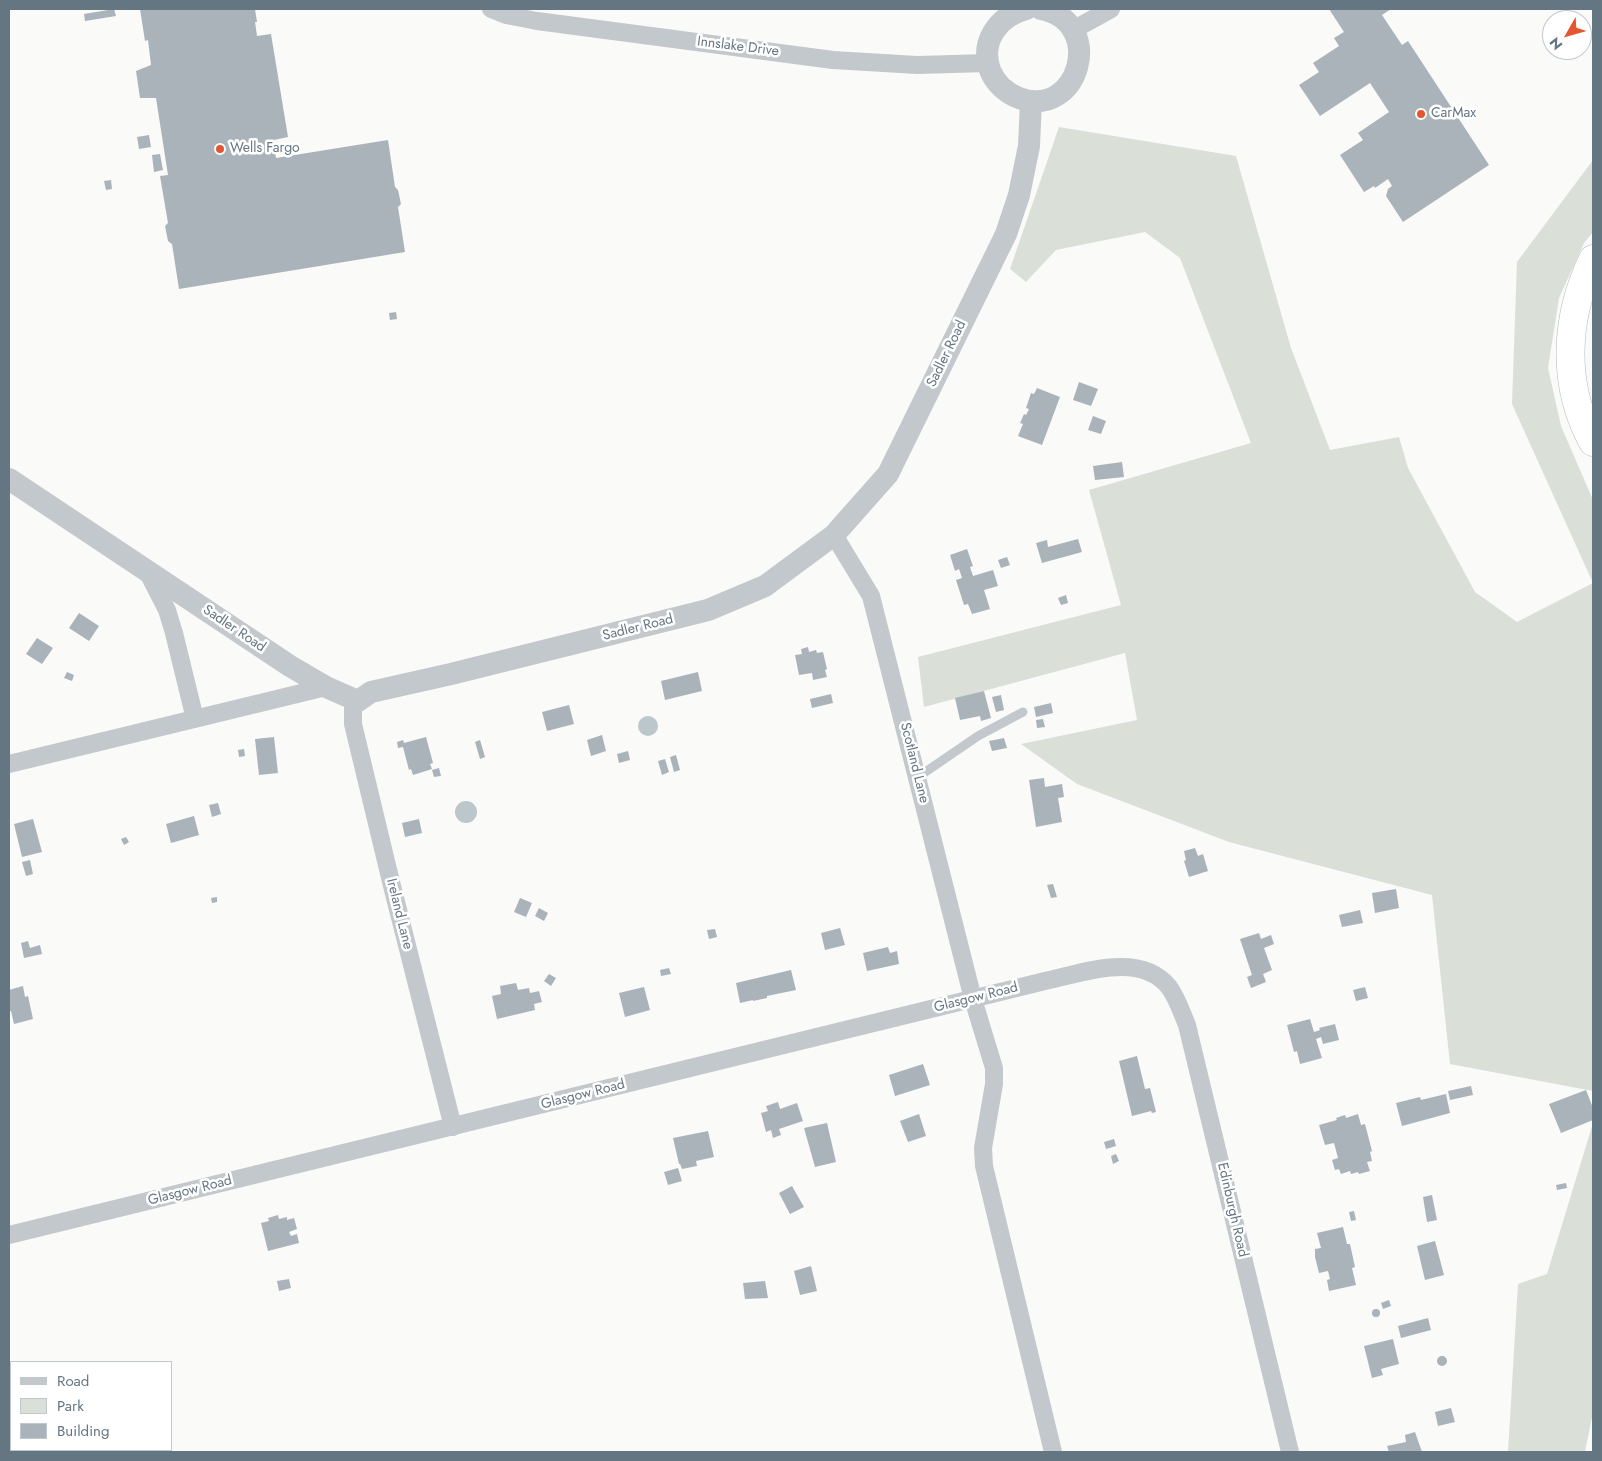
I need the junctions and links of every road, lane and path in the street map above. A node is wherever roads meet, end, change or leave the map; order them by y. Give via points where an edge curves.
1 (491, 9) edge
2 (1025, 9) edge
3 (1041, 9) edge
4 (1111, 9) edge
5 (1073, 30) junction
6 (988, 63) junction
7 (1031, 101) junction
8 (1593, 259) edge
9 (1593, 442) edge
10 (9, 479) edge
11 (834, 536) junction
12 (147, 570) junction
13 (326, 687) junction
14 (358, 701) junction
15 (1023, 712) dead end
16 (195, 719) junction
17 (9, 764) edge
18 (918, 777) junction
19 (1157, 976) joint
20 (973, 999) junction
21 (453, 1127) junction
22 (9, 1235) edge
23 (1053, 1452) edge
24 (1290, 1452) edge

1 - 6 street, Innslake Drive via 537,21 833,60 917,65
2 - 6 street via 1008,16 995,29 988,46
3 - 5 street via 1060,16
4 - 5 street
5 - 7 street via 1080,48 1076,75 1057,95
6 - 7 street via 1000,86 1014,97
7 - 11 street, Sadler Road via 1029,146 1019,195 1006,234 888,474
8 - 9 highway via 1576,300 1570,339 1573,386
10 - 12 street, Sadler Road
11 - 14 street, Sadler Road via 765,586 708,610 371,692
11 - 18 street, Scotland Lane via 871,596
12 - 13 street, Sadler Road
12 - 16 street via 167,610
13 - 14 street, Sadler Road
13 - 16 street
14 - 21 street, Ireland Lane via 353,709 353,724
15 - 18 lane via 978,736
16 - 17 street
18 - 20 street, Scotland Lane
19 - 20 street, Glasgow Road via 1135,967 1108,968
19 - 24 street, Edinburgh Road via 1176,998 1187,1026
20 - 21 street, Glasgow Road
20 - 23 street, Scotland Lane via 994,1068 983,1148 984,1166
21 - 22 street, Glasgow Road

